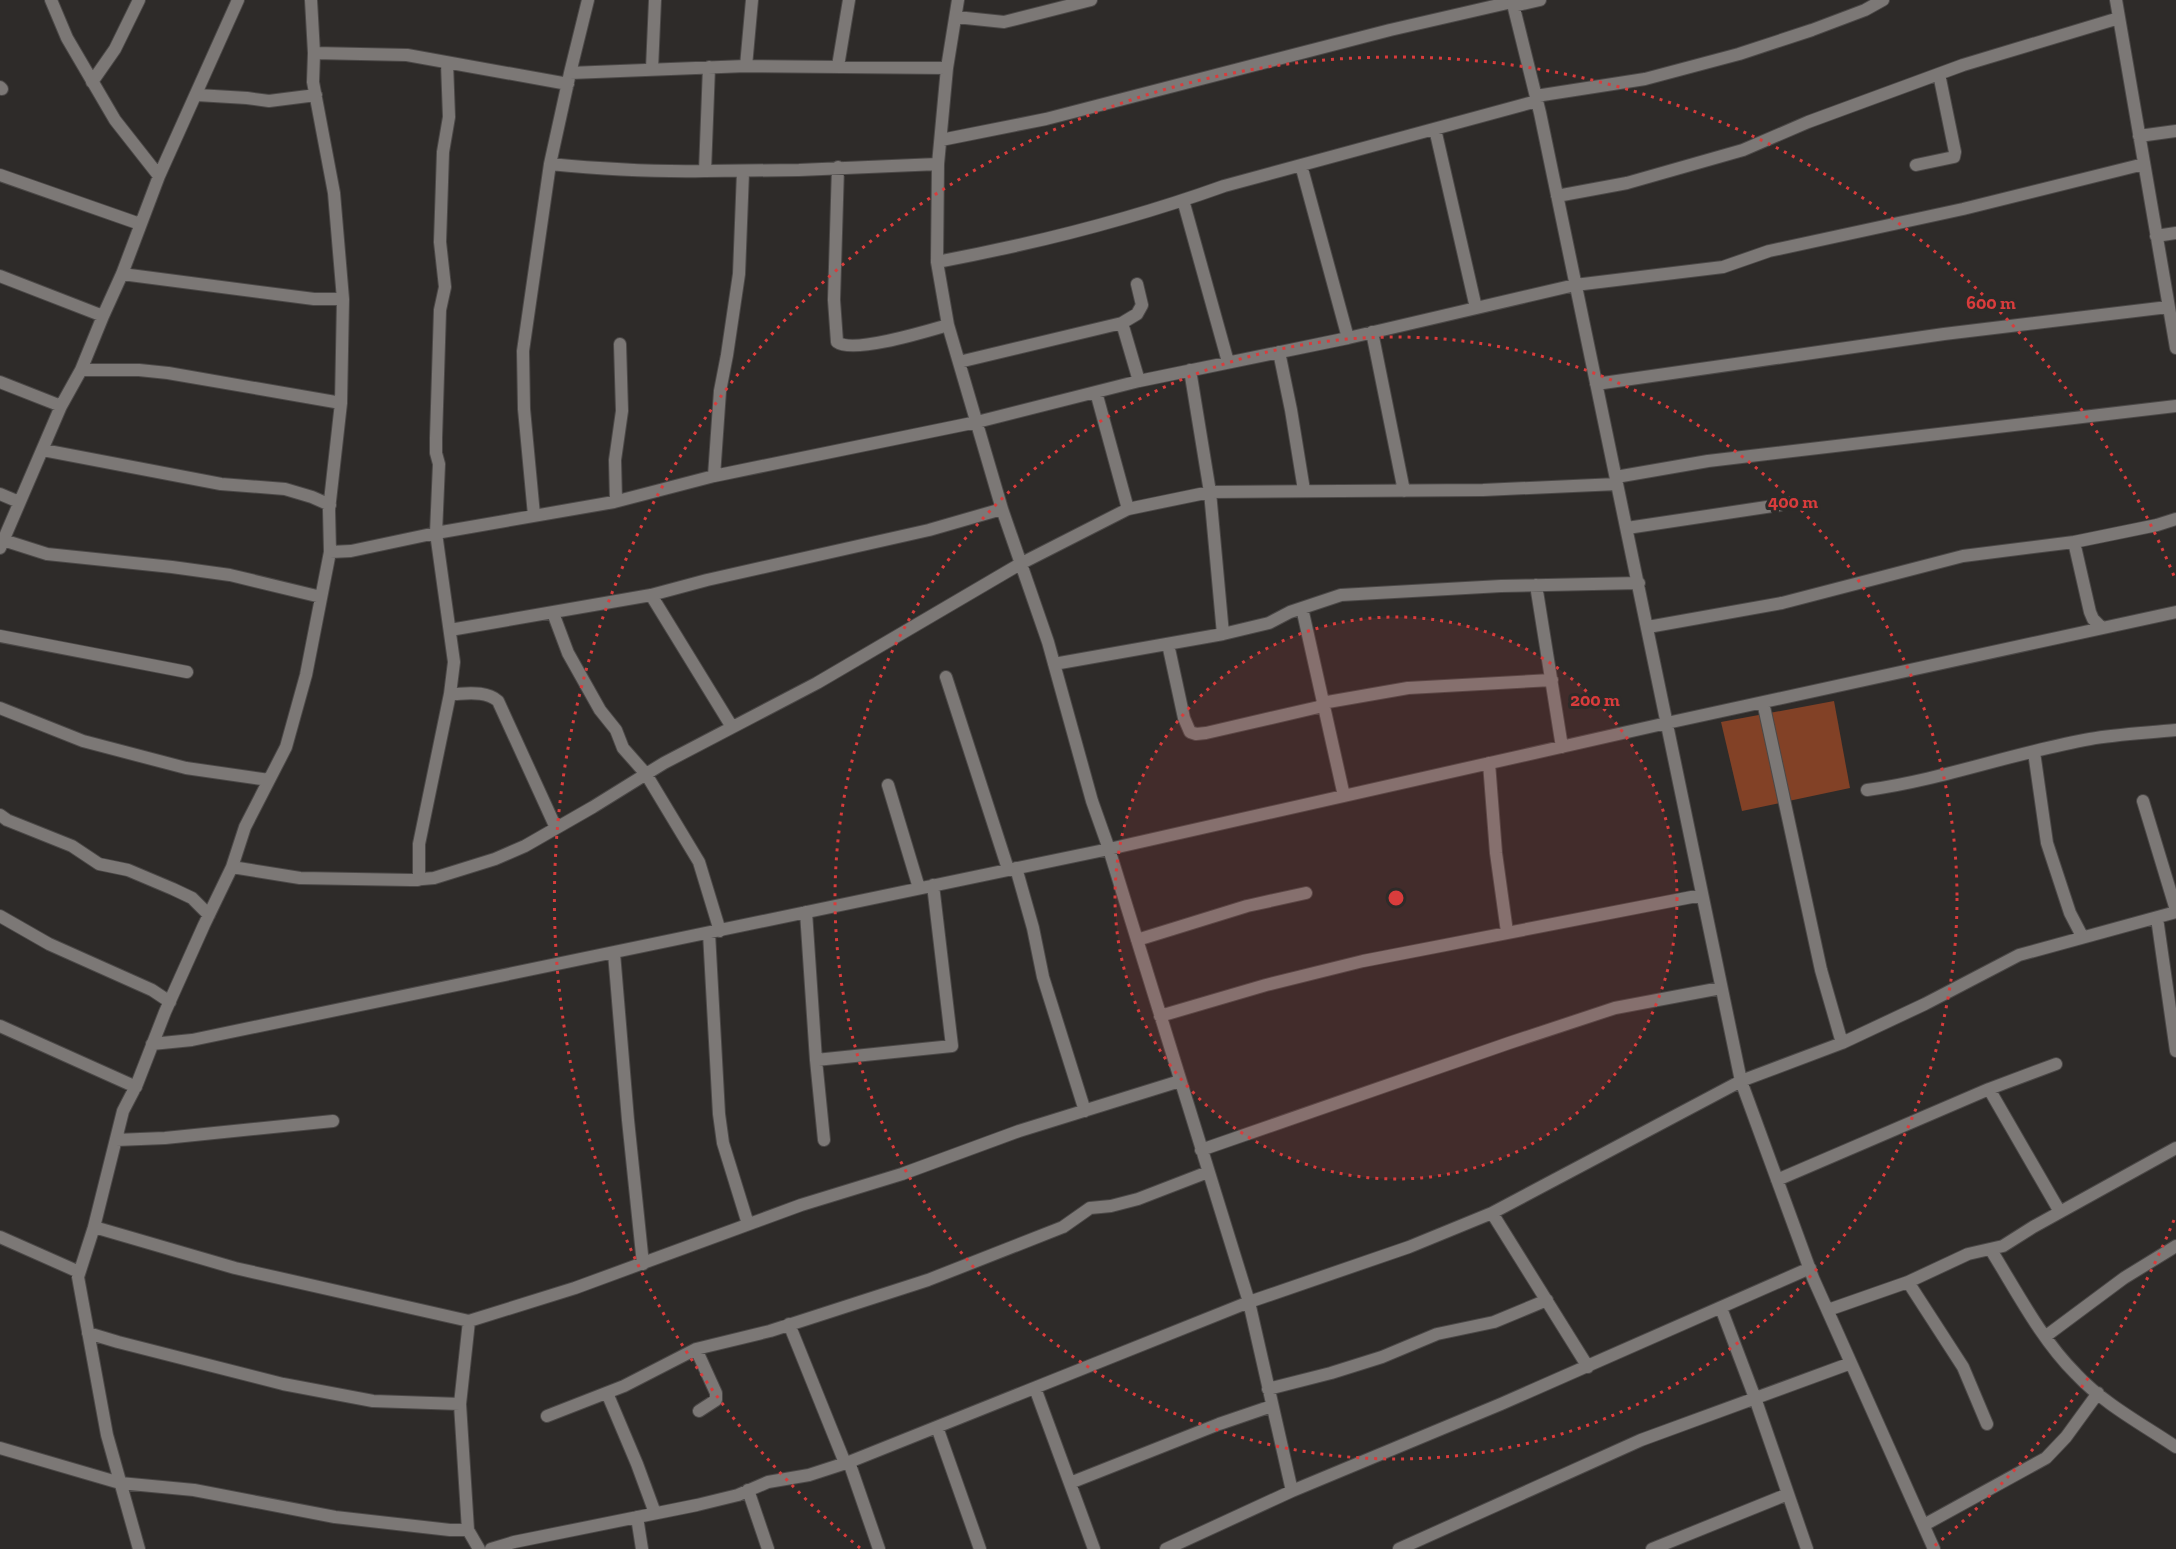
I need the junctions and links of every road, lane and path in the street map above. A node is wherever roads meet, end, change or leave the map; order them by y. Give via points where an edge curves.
1 (51, 0) edge
2 (139, 0) edge
3 (238, 0) edge
4 (311, 0) edge
5 (588, 0) edge
6 (655, 0) edge
7 (752, 0) edge
8 (849, 0) edge
9 (958, 0) edge
10 (1091, 0) edge
11 (1540, 0) edge
12 (1882, 0) edge
13 (2116, 0) edge
14 (1512, 3) edge
15 (956, 17) junction
16 (2119, 18) junction
17 (314, 52) junction
18 (447, 63) junction
19 (746, 66) junction
20 (838, 66) junction
21 (709, 67) junction
22 (947, 68) junction
23 (652, 69) junction
24 (1939, 74) junction
25 (569, 78) junction
26 (92, 82) junction
27 (197, 95) junction
28 (316, 95) junction
29 (1536, 99) junction
30 (1435, 129) junction
31 (2176, 131) edge
32 (2139, 136) junction
33 (941, 140) junction
34 (550, 164) junction
35 (938, 164) junction
36 (2144, 164) junction
37 (1301, 165) junction
38 (1916, 165) dead end
39 (838, 167) junction
40 (705, 171) junction
41 (743, 172) junction
42 (0, 175) edge
43 (159, 176) junction
44 (1557, 196) junction
45 (1183, 200) junction
46 (140, 224) junction
47 (2176, 233) edge
48 (2156, 236) junction
49 (937, 262) junction
50 (122, 274) junction
51 (0, 276) edge
52 (1137, 284) dead end
53 (1575, 285) junction
54 (343, 299) junction
55 (2168, 307) junction
56 (1476, 308) junction
57 (103, 316) junction
58 (1122, 323) junction
59 (948, 325) junction
60 (1372, 332) junction
61 (1348, 338) junction
62 (620, 344) dead end
63 (2176, 348) edge
64 (1279, 352) junction
65 (959, 362) junction
66 (1228, 362) junction
67 (81, 370) junction
68 (1190, 370) junction
69 (1139, 381) junction
70 (0, 382) edge
71 (1596, 384) junction
72 (1096, 392) junction
73 (341, 404) junction
74 (61, 406) junction
75 (2176, 406) edge
76 (977, 422) junction
77 (43, 450) junction
78 (714, 476) junction
79 (1617, 480) junction
80 (1304, 490) junction
81 (1404, 491) junction
82 (1210, 492) junction
83 (0, 494) edge
84 (616, 501) junction
85 (19, 502) junction
86 (1780, 505) dead end
87 (330, 506) junction
88 (1002, 509) junction
89 (1128, 509) junction
90 (534, 515) junction
91 (2176, 519) edge
92 (1627, 528) junction
93 (436, 533) junction
94 (2074, 542) junction
95 (2, 544) edge
96 (330, 552) junction
97 (1020, 564) junction
98 (1639, 583) junction
99 (1536, 585) junction
100 (651, 595) junction
101 (321, 597) junction
102 (1302, 608) junction
103 (2176, 612) edge
104 (553, 614) junction
105 (1648, 627) junction
106 (2102, 628) junction
107 (450, 630) junction
108 (1223, 634) junction
109 (0, 636) edge
110 (1168, 645) junction
111 (1054, 664) junction
112 (187, 672) dead end
113 (946, 677) dead end
114 (1551, 680) junction
115 (450, 694) junction
116 (1763, 702) junction
117 (1323, 704) junction
118 (0, 708) edge
119 (1667, 723) junction
120 (732, 727) junction
121 (2176, 730) edge
122 (1562, 747) junction
123 (2034, 752) junction
124 (1489, 763) junction
125 (646, 774) junction
126 (269, 780) junction
127 (888, 784) dead end
128 (1867, 790) dead end
129 (1344, 796) junction
130 (2144, 801) dead end
131 (0, 815) edge
132 (556, 828) junction
133 (1109, 849) junction
134 (232, 867) junction
135 (1012, 869) junction
136 (419, 880) junction
137 (933, 885) junction
138 (919, 888) junction
139 (1306, 893) dead end
140 (1702, 895) junction
141 (2176, 911) edge
142 (806, 912) junction
143 (209, 915) junction
144 (0, 916) edge
145 (2157, 918) junction
146 (714, 932) junction
147 (1507, 932) junction
148 (2082, 936) junction
149 (1137, 940) junction
150 (614, 953) junction
151 (1721, 988) junction
152 (170, 1002) junction
153 (1160, 1016) junction
154 (0, 1026) edge
155 (1842, 1043) junction
156 (152, 1044) junction
157 (2176, 1051) edge
158 (816, 1060) junction
159 (2056, 1064) dead end
160 (1741, 1081) junction
161 (1180, 1082) junction
162 (136, 1087) junction
163 (1989, 1089) junction
164 (1085, 1111) junction
165 (333, 1121) dead end
166 (116, 1140) junction
167 (824, 1140) dead end
168 (2176, 1148) edge
169 (1201, 1150) junction
170 (1208, 1172) junction
171 (1777, 1180) junction
172 (2061, 1212) junction
173 (1492, 1213) junction
174 (748, 1224) junction
175 (94, 1227) junction
176 (0, 1237) edge
177 (2176, 1246) edge
178 (1991, 1250) junction
179 (643, 1264) junction
180 (1810, 1268) junction
181 (79, 1272) junction
182 (1908, 1282) junction
183 (1547, 1300) junction
184 (1249, 1302) junction
185 (1721, 1308) junction
186 (1828, 1310) junction
187 (469, 1321) junction
188 (789, 1324) junction
189 (88, 1333) junction
190 (2046, 1336) junction
191 (696, 1349) junction
192 (1851, 1363) junction
193 (1588, 1367) junction
194 (1035, 1388) junction
195 (1268, 1389) junction
196 (607, 1393) junction
197 (2098, 1393) junction
198 (1755, 1398) junction
199 (460, 1404) junction
200 (1272, 1406) junction
201 (699, 1411) dead end
202 (548, 1416) dead end
203 (1987, 1424) dead end
204 (937, 1427) junction
205 (2176, 1447) edge
206 (0, 1448) edge
207 (847, 1463) junction
208 (1070, 1482) junction
209 (120, 1483) junction
210 (748, 1490) junction
211 (1292, 1491) junction
212 (1788, 1494) junction
213 (655, 1513) junction
214 (637, 1517) junction
215 (1924, 1525) junction
216 (468, 1530) junction
217 (140, 1549) edge
218 (478, 1549) edge
219 (491, 1549) edge
220 (642, 1549) edge
221 (768, 1549) edge
222 (879, 1549) edge
223 (980, 1549) edge
224 (1094, 1549) edge
225 (1166, 1549) edge
226 (1399, 1549) edge
227 (1652, 1549) edge
228 (1807, 1549) edge
229 (1934, 1549) edge

1 - 26 street
2 - 26 street via 115,49
3 - 27 street
4 - 17 street
5 - 25 street
6 - 23 street
7 - 19 street
8 - 20 street
9 - 15 street
10 - 15 street via 1004,22
11 - 14 street
12 - 29 street via 1812,30 1739,54 1645,80
13 - 16 street
14 - 29 street
14 - 33 street via 1046,119
15 - 22 street
16 - 24 street
16 - 32 street
17 - 18 street via 407,55
17 - 28 street
18 - 25 street
18 - 93 street via 449,117 443,152 440,242 445,287 440,310
19 - 20 street
19 - 21 street
20 - 22 street
21 - 23 street
21 - 40 street
22 - 33 street
23 - 25 street
24 - 38 street via 1954,157
24 - 44 street via 1743,150 1627,183
25 - 34 street
26 - 43 street via 115,120
27 - 28 street via 269,101
27 - 43 street
28 - 54 street via 334,193
29 - 30 street
29 - 44 street
30 - 37 street
30 - 56 street
31 - 32 street
32 - 36 street
33 - 35 street
34 - 40 street via 611,170
34 - 90 street via 523,351
35 - 39 street
35 - 49 street
36 - 48 street
36 - 53 street via 1769,251 1723,267
37 - 45 street
37 - 61 street
39 - 41 street
39 - 59 street via 834,300 837,342 856,345
40 - 41 street
41 - 78 street via 739,274 720,391
42 - 46 street
43 - 46 street
44 - 53 street
45 - 49 street via 1046,238
45 - 66 street
46 - 50 street
47 - 48 street
48 - 55 street
49 - 59 street
50 - 54 street via 314,299
50 - 57 street
51 - 57 street
52 - 58 street via 1142,305 1137,314
53 - 56 street
53 - 71 street
54 - 73 street
55 - 63 street
55 - 71 street via 1944,334
56 - 60 street
57 - 67 street
58 - 65 street
58 - 69 street
59 - 65 street
60 - 61 street
60 - 81 street
61 - 64 street
62 - 84 street via 622,411 615,460
64 - 66 street
64 - 80 street
65 - 76 street
66 - 68 street
67 - 73 street via 168,373
67 - 74 street
68 - 69 street
68 - 82 street
69 - 72 street
70 - 74 street
71 - 79 street
72 - 76 street
72 - 89 street
73 - 87 street
74 - 77 street
75 - 79 street via 1708,461
76 - 78 street
76 - 88 street
77 - 85 street
77 - 87 street via 221,484 285,489
78 - 84 street
79 - 81 street via 1483,490
79 - 92 street
80 - 81 street
80 - 82 street
82 - 89 street
82 - 108 street
83 - 85 street
84 - 90 street
85 - 95 street
86 - 92 street
87 - 96 street
88 - 97 street
88 - 100 street via 929,530
89 - 97 street
90 - 93 street
91 - 94 street
92 - 98 street
93 - 96 street
93 - 107 street
94 - 105 street via 1963,556 1782,603
94 - 106 street via 2090,612
95 - 101 street via 47,554 230,576
96 - 101 street
97 - 111 street
97 - 120 street via 817,683
98 - 99 street
98 - 105 street
99 - 102 street via 1341,595
99 - 114 street
100 - 104 street
100 - 120 street
101 - 126 street via 306,675 286,747
102 - 108 street via 1269,623
102 - 117 street
103 - 106 street
104 - 107 street
104 - 125 street via 568,653 600,710 616,730 623,748
105 - 119 street
106 - 116 street
107 - 115 street via 454,662
108 - 110 street
109 - 112 street
110 - 111 street
110 - 117 street via 1190,732 1206,733
111 - 133 street
113 - 135 street
114 - 117 street via 1408,688
114 - 122 street
115 - 132 street via 484,694 498,701
115 - 136 street via 420,844
116 - 119 street
116 - 155 street via 1821,970
117 - 129 street
118 - 126 street via 94,744 186,768
119 - 122 street
119 - 140 street
120 - 125 street
121 - 123 street via 2090,739
122 - 124 street
123 - 128 street via 1904,785
123 - 148 street via 2047,843 2070,913
124 - 129 street
124 - 147 street
125 - 132 street
125 - 146 street via 699,861
126 - 134 street via 245,827
127 - 138 street
129 - 133 street
130 - 141 street
131 - 143 street via 72,846 99,864 128,870 192,898
132 - 136 street via 495,859
133 - 135 street
133 - 149 street
134 - 136 street via 300,878
134 - 143 street
135 - 137 street
135 - 164 street via 1033,928 1043,977
137 - 138 street
137 - 158 street via 952,1046
138 - 142 street
139 - 149 street via 1247,906
140 - 147 street
140 - 151 street
141 - 145 street
142 - 146 street
142 - 158 street
143 - 152 street
144 - 152 street
145 - 148 street
145 - 157 street
146 - 150 street
146 - 174 street via 720,1124
147 - 153 street via 1352,964
148 - 155 street via 2019,955
149 - 153 street
150 - 156 street via 192,1040
150 - 179 street
151 - 160 street
151 - 169 street via 1615,1008
152 - 156 street
153 - 161 street
154 - 162 street
155 - 160 street
156 - 162 street
158 - 167 street
159 - 163 street
160 - 171 street
160 - 173 street
161 - 164 street
161 - 169 street
162 - 166 street via 123,1111
163 - 171 street
163 - 172 street
164 - 174 street
165 - 166 street
166 - 175 street
168 - 172 street
169 - 170 street
170 - 184 street
170 - 188 street via 1138,1199 1090,1208 1063,1227 928,1280
171 - 180 street
172 - 178 street
173 - 183 street
173 - 184 street via 1409,1247
174 - 179 street
175 - 181 street
175 - 187 street via 234,1268
176 - 181 street
177 - 190 street via 2124,1278
178 - 182 street via 1968,1254
178 - 190 street
179 - 187 street
180 - 185 street
180 - 186 street
181 - 189 street
182 - 186 street
182 - 203 street via 1963,1367
183 - 193 street
183 - 195 street via 1494,1322 1437,1334 1382,1357
184 - 194 street
184 - 195 street
185 - 193 street
185 - 198 street
186 - 192 street
187 - 199 street
188 - 191 street
188 - 207 street
189 - 199 street via 283,1384 362,1399
189 - 209 street
190 - 197 street via 2056,1353
191 - 196 street
191 - 201 street via 716,1393 716,1400
192 - 198 street
192 - 215 street
193 - 211 street
194 - 204 street
194 - 208 street
195 - 200 street
196 - 202 street
196 - 213 street
197 - 205 street
197 - 215 street via 2046,1458
198 - 212 street
198 - 226 street via 1641,1440
199 - 216 street
200 - 208 street
200 - 211 street
204 - 207 street
204 - 223 street
206 - 209 street
207 - 210 street
207 - 222 street
208 - 224 street
209 - 216 street via 194,1490 335,1517
209 - 217 street
210 - 213 street
210 - 221 street
211 - 225 street
212 - 227 street
212 - 228 street
213 - 214 street
214 - 219 street
214 - 220 street
215 - 229 street
216 - 218 street

